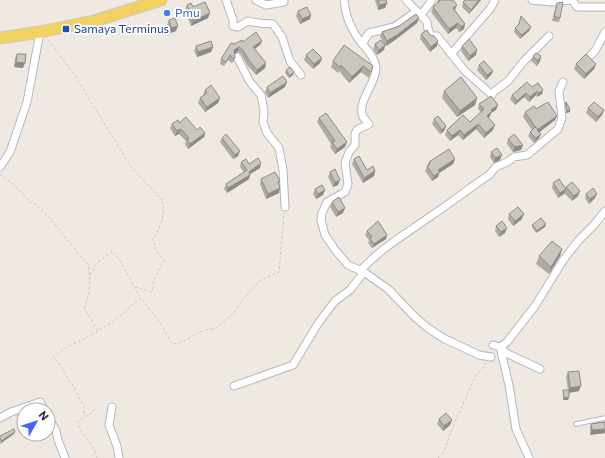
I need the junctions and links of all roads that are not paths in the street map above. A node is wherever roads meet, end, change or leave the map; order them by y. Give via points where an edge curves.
1 (161, 0) edge
2 (226, 0) edge
3 (256, 0) edge
4 (284, 0) edge
5 (344, 0) edge
6 (406, 0) edge
7 (432, 0) edge
8 (496, 0) edge
9 (532, 0) edge
10 (572, 0) edge
11 (605, 7) edge
12 (419, 13) junction
13 (40, 32) junction
14 (605, 32) edge
15 (549, 36) dead end
16 (0, 38) edge
17 (362, 44) junction
18 (451, 54) junction
19 (591, 55) dead end
20 (237, 58) dead end
21 (301, 75) dead end
22 (563, 82) dead end
23 (0, 166) edge
24 (285, 207) road end
25 (605, 211) edge
26 (363, 271) junction
27 (497, 346) junction
28 (491, 357) road end
29 (540, 369) dead end
30 (234, 386) dead end
31 (112, 407) dead end
32 (16, 410) edge
33 (0, 418) edge
34 (605, 418) edge
35 (576, 424) dead end
36 (56, 432) edge
37 (65, 458) edge
38 (119, 458) edge
39 (528, 458) edge

1 - 13 main road via 94,21
2 - 21 street via 233,26 238,27 248,21 273,24 282,37 290,61
3 - 4 street via 266,5
5 - 17 street via 354,32
6 - 12 street
7 - 12 street
8 - 18 street
9 - 10 street
10 - 11 street via 577,7
12 - 17 street via 394,27 369,33
12 - 18 street via 427,22 431,36 437,36
13 - 16 main road
13 - 23 street via 27,102 10,152
14 - 19 street via 596,51
15 - 18 street via 508,81 492,94 465,71
17 - 26 street via 375,60 376,70 363,105 363,116 369,124 357,130 355,134 355,145 345,163 348,184 345,192 327,202 320,220 325,236 336,251 348,265
20 - 24 street via 250,82 261,95 263,122 267,133 279,148
22 - 26 street via 559,91 562,118 558,129 527,155 514,157 496,167 489,175 388,245 371,259
25 - 27 street via 564,259 535,306 507,342
26 - 28 street via 388,289 416,318 433,331 479,355
26 - 30 street via 350,290 335,301 319,322 293,365
27 - 29 street
27 - 39 street via 509,385 516,429
31 - 38 street via 109,425
32 - 33 street
34 - 35 lane
36 - 37 street

